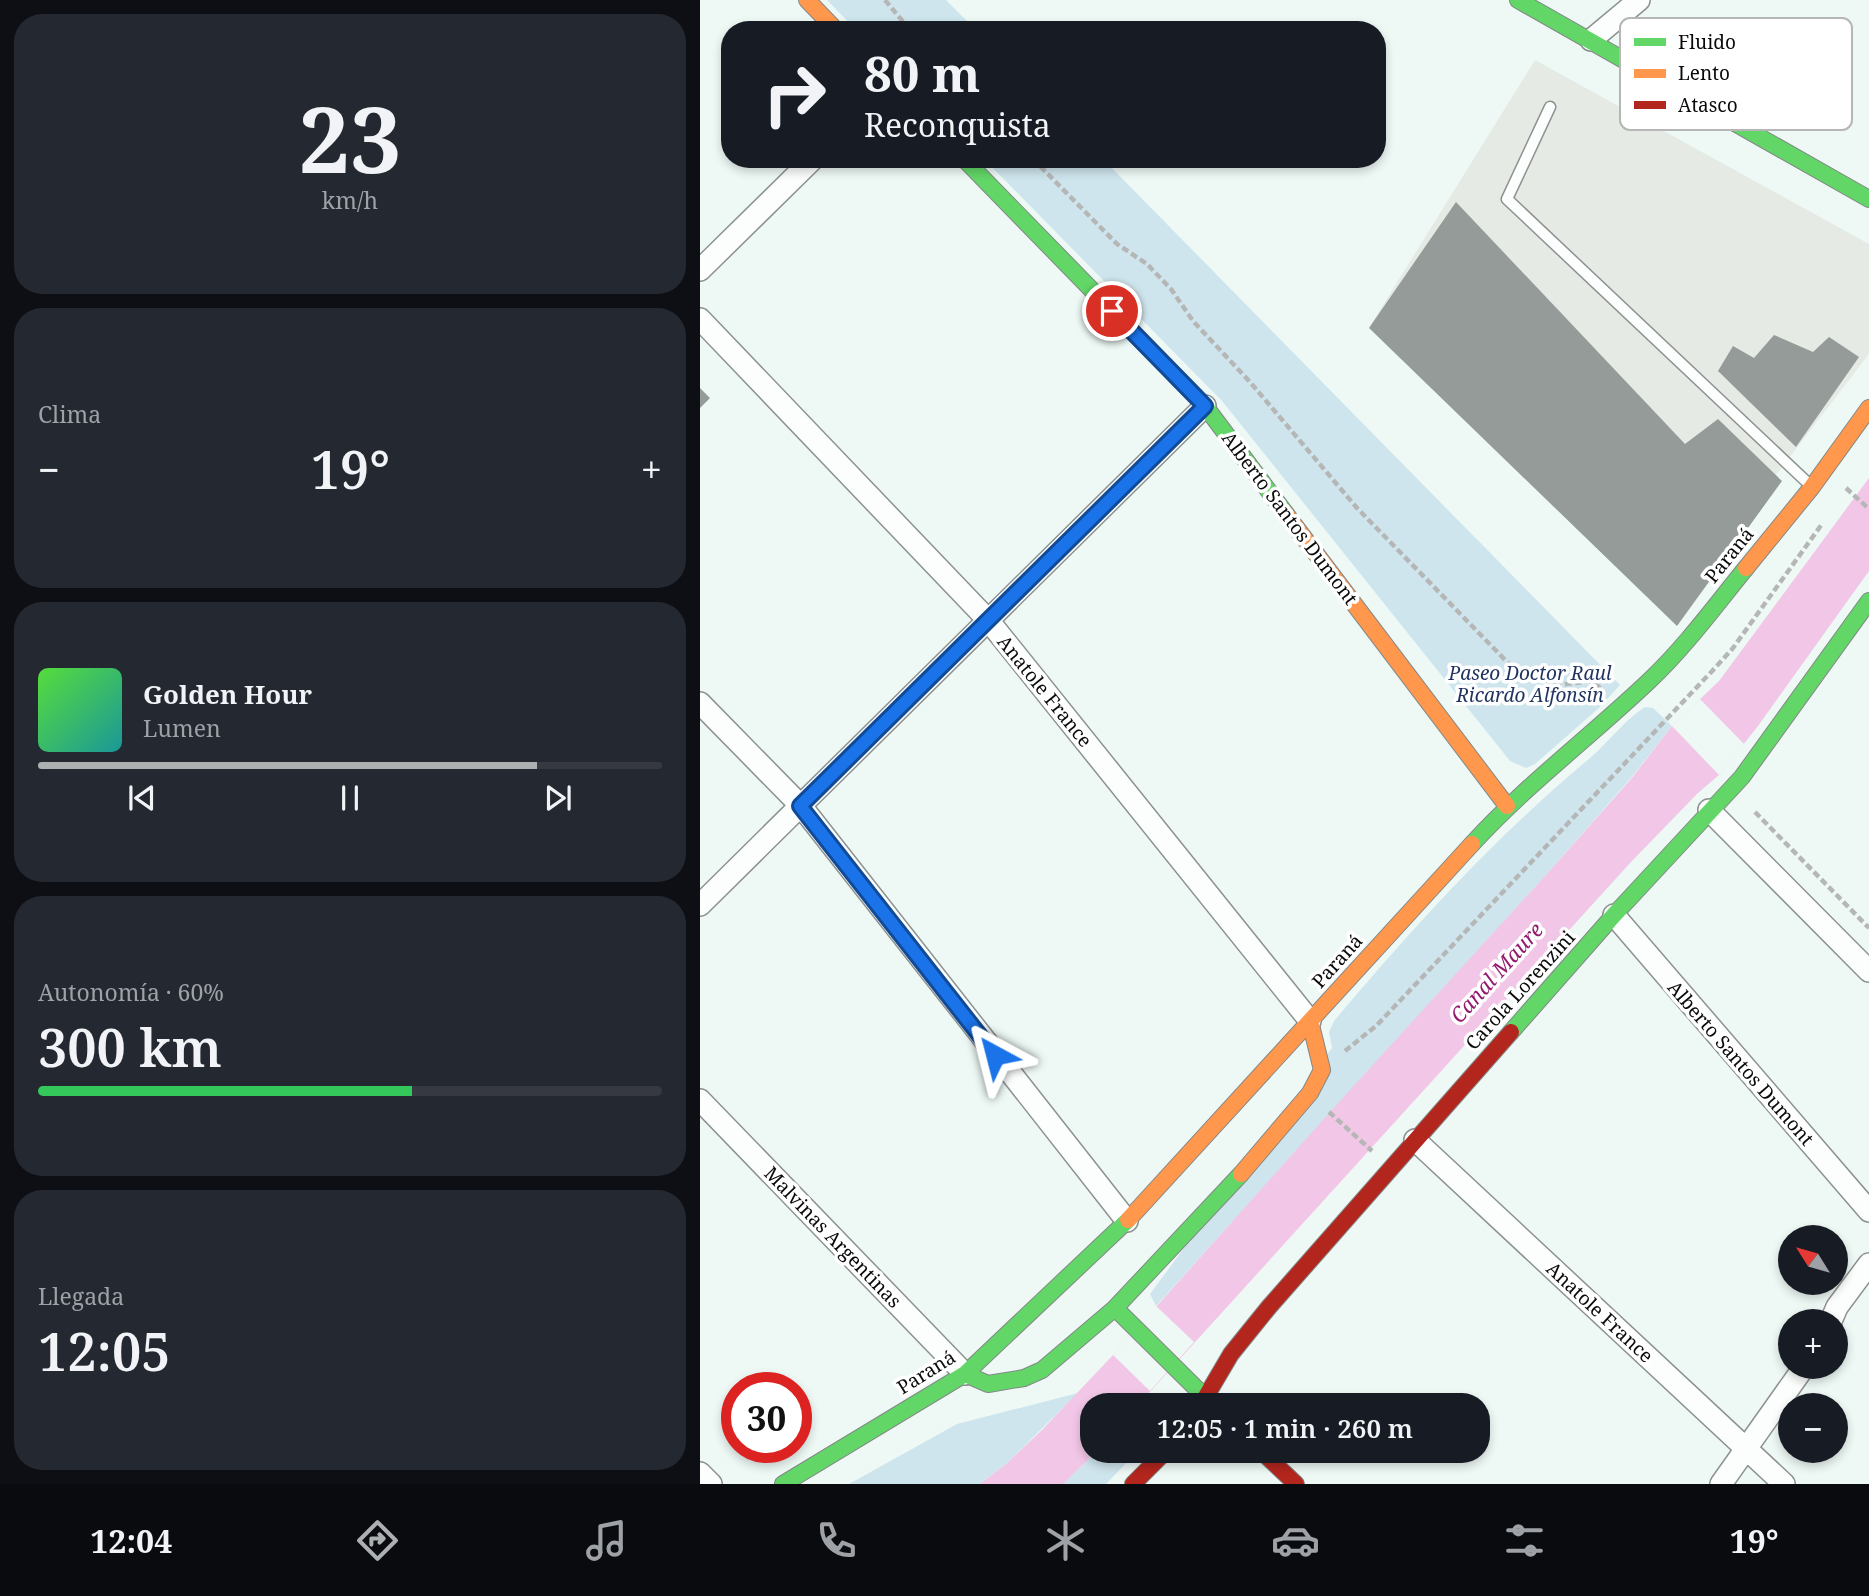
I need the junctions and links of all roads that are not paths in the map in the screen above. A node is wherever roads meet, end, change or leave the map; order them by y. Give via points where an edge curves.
1 (807, 0) edge
2 (1518, 0) edge
3 (1639, 0) edge
4 (827, 21) edge
5 (1591, 40) junction
6 (1620, 57) edge
7 (1550, 107) dead end
8 (1748, 130) edge
9 (804, 168) edge
10 (973, 168) edge
11 (1869, 199) edge
12 (700, 270) edge
13 (700, 319) edge
14 (1205, 406) junction
15 (1869, 408) edge
16 (1812, 487) junction
17 (1869, 601) edge
18 (988, 620) junction
19 (700, 703) edge
20 (800, 806) junction
21 (1507, 806) junction
22 (1709, 810) junction
23 (700, 905) edge
24 (1614, 915) junction
25 (1869, 971) edge
26 (1310, 1021) junction
27 (700, 1100) edge
28 (1415, 1140) junction
29 (1869, 1211) edge
30 (1126, 1221) junction
31 (1869, 1264) edge
32 (1115, 1308) junction
33 (1836, 1309) edge
34 (965, 1374) junction
35 (1796, 1379) edge
36 (1197, 1393) edge
37 (1211, 1393) edge
38 (1746, 1449) junction
39 (1154, 1463) edge
40 (1274, 1463) edge
41 (700, 1473) edge
42 (711, 1484) edge
43 (783, 1484) edge
44 (1133, 1484) edge
45 (1296, 1484) edge
46 (1721, 1484) edge
47 (1784, 1484) edge

1 - 4 street
2 - 5 street
3 - 5 street
5 - 6 street
7 - 16 lane via 1507,200
8 - 11 street
9 - 12 street
10 - 14 street, Alberto Santos Dumont
13 - 18 street, Anatole France
14 - 18 street
14 - 21 street, Alberto Santos Dumont
15 - 16 street, Paraná
16 - 21 street, Paraná via 1660,671
17 - 22 street, Carola Lorenzini via 1753,764
18 - 20 street
18 - 26 street, Anatole France
19 - 20 street
20 - 23 street
20 - 30 street
21 - 26 street, Paraná
22 - 24 street, Carola Lorenzini
22 - 25 street
24 - 28 street, Carola Lorenzini
24 - 29 street, Alberto Santos Dumont
26 - 30 street, Paraná
26 - 32 street via 1322,1070 1310,1093 1236,1180
27 - 34 street, Malvinas Argentinas
28 - 37 street, Carola Lorenzini via 1231,1354
28 - 38 street, Anatole France
30 - 34 street, Paraná
31 - 33 street
32 - 34 street via 1042,1370 1024,1378 988,1384
32 - 36 street
34 - 43 street, Paraná
35 - 38 street
38 - 46 street
38 - 47 street, Anatole France
39 - 44 street
40 - 45 street
41 - 42 street

